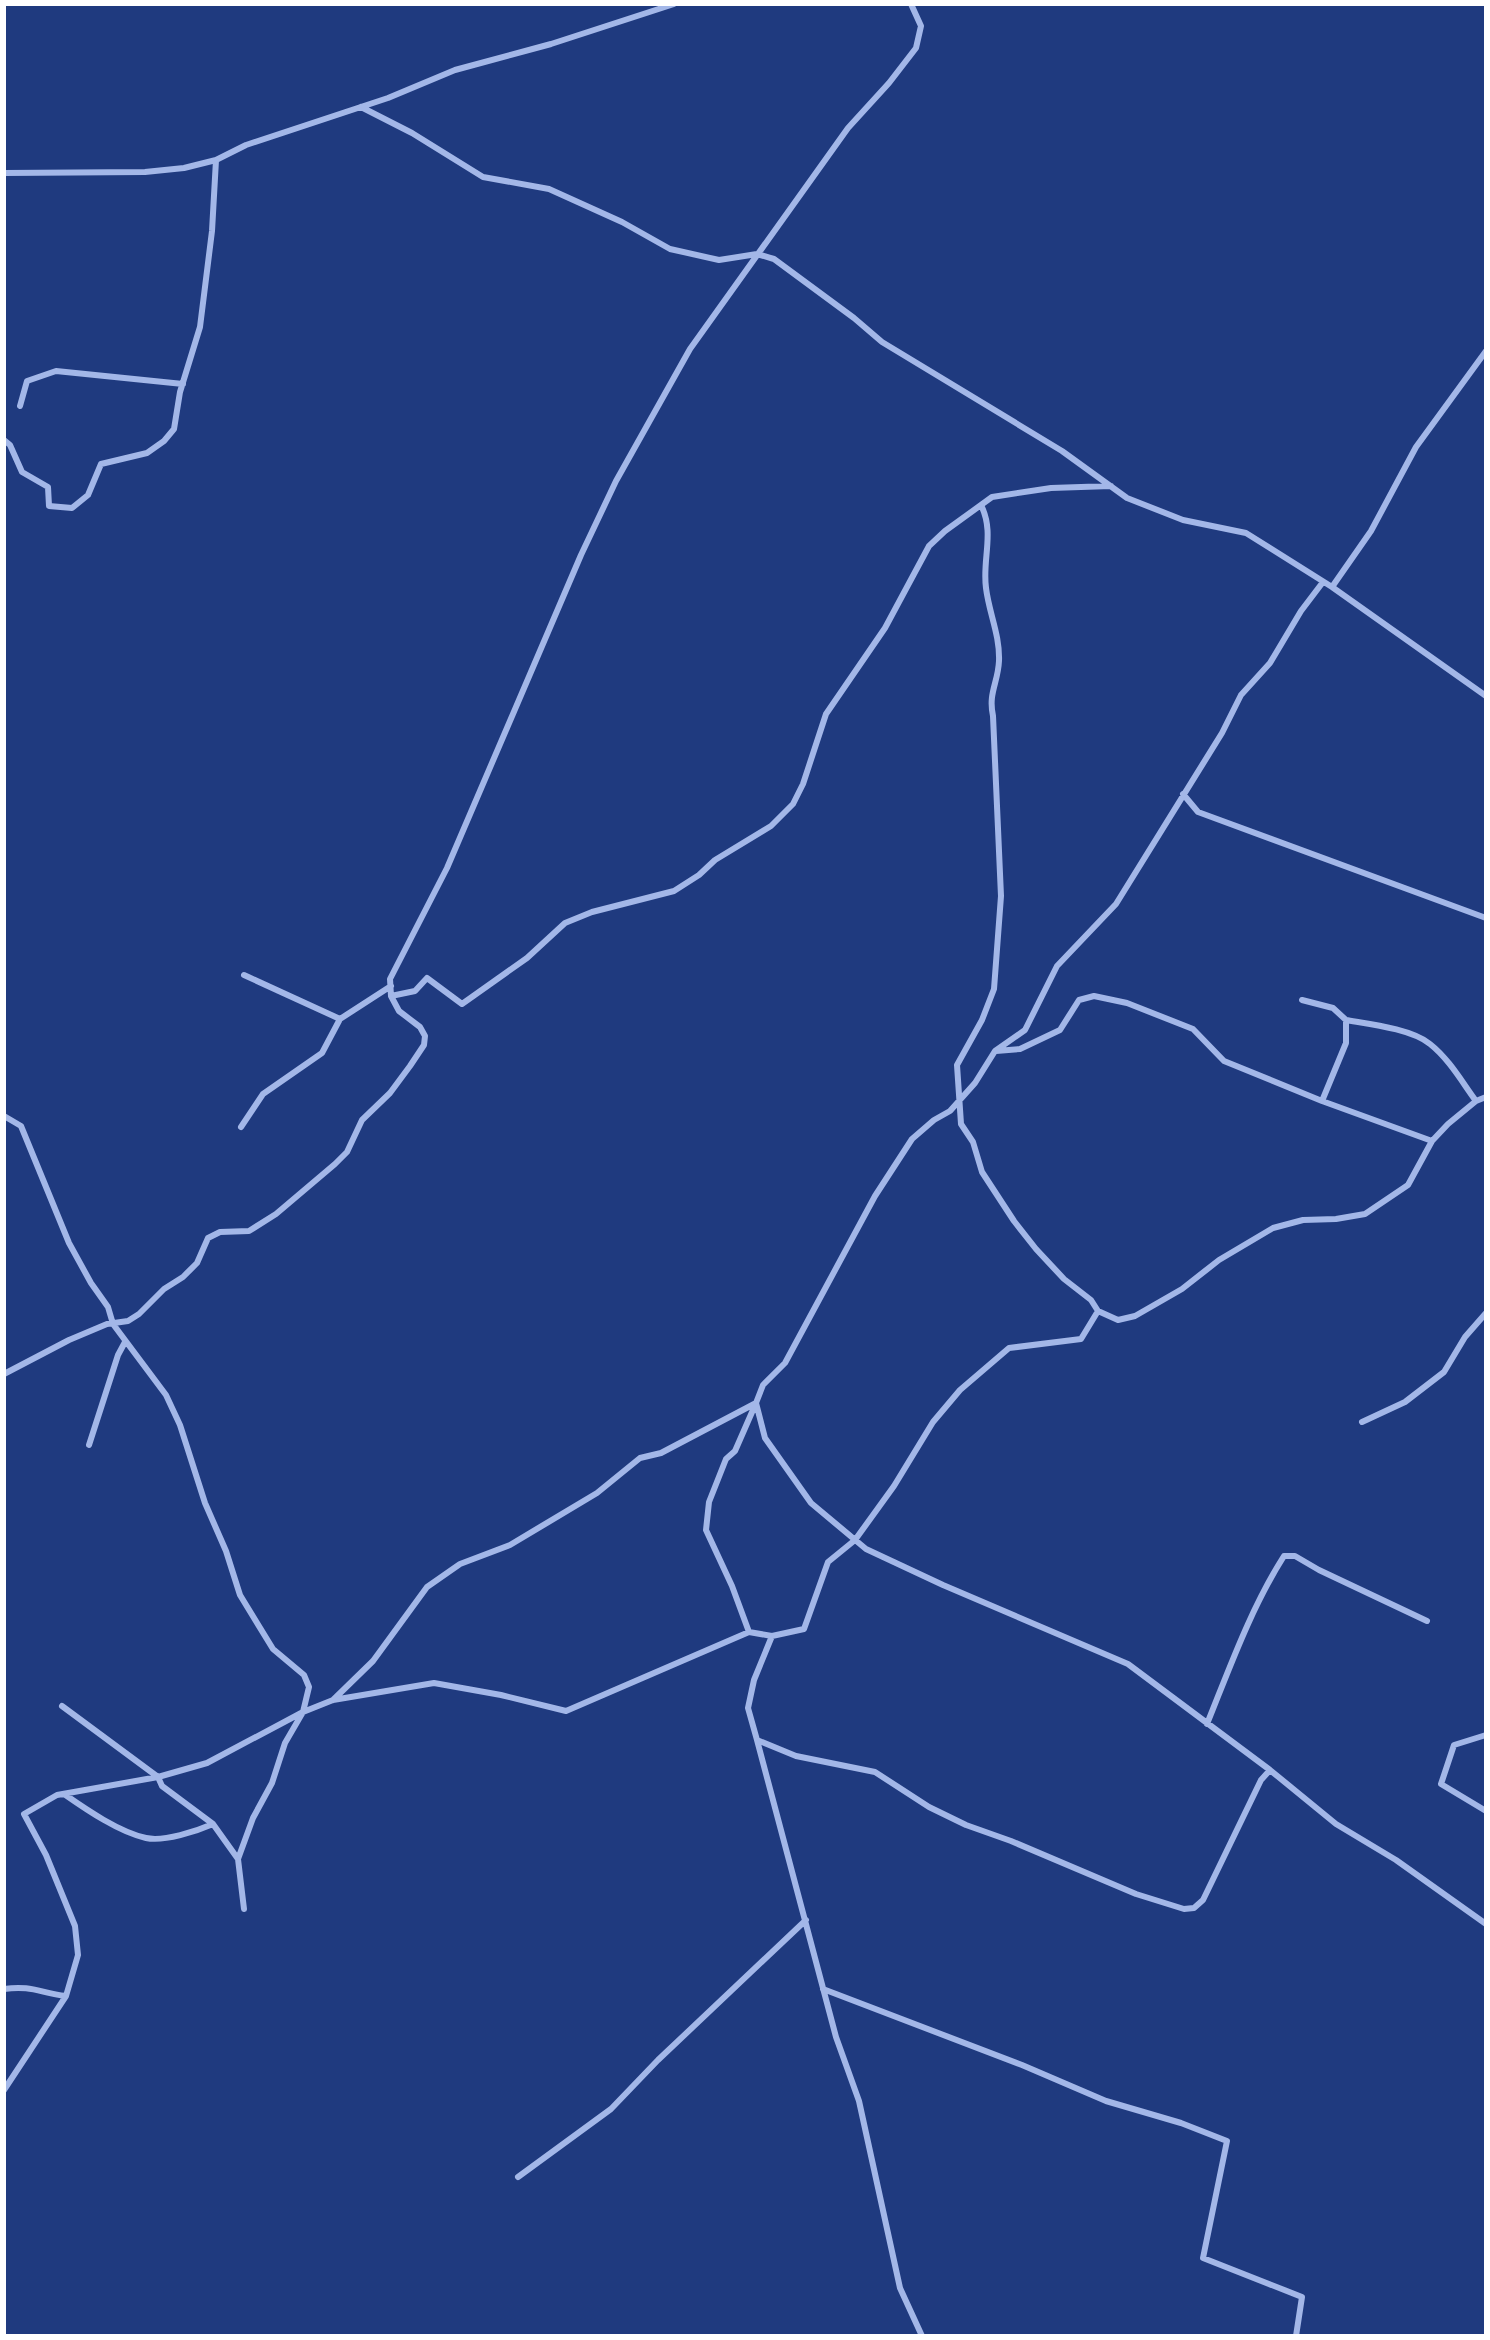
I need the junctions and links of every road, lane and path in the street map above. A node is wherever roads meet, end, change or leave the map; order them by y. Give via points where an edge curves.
1 (674, 4) edge
2 (911, 4) edge
3 (361, 107) junction
4 (216, 160) junction
5 (4, 173) edge
6 (757, 254) junction
7 (1485, 351) edge
8 (183, 384) junction
9 (20, 406) dead end
10 (4, 440) edge
11 (1111, 486) junction
12 (981, 505) junction
13 (1323, 582) junction
14 (1332, 587) junction
15 (1485, 696) edge
16 (1184, 794) junction
17 (1485, 918) edge
18 (244, 975) dead end
19 (391, 986) junction
20 (391, 996) junction
21 (1302, 1000) dead end
22 (340, 1019) junction
23 (1346, 1020) junction
24 (995, 1051) junction
25 (1485, 1097) edge
26 (959, 1100) junction
27 (1322, 1101) junction
28 (1476, 1101) junction
29 (4, 1116) edge
30 (241, 1127) dead end
31 (1432, 1141) junction
32 (1098, 1311) junction
33 (1485, 1313) edge
34 (113, 1324) junction
35 (125, 1342) junction
36 (4, 1374) edge
37 (756, 1403) junction
38 (1362, 1422) dead end
39 (89, 1445) dead end
40 (855, 1540) junction
41 (1427, 1621) dead end
42 (749, 1632) junction
43 (772, 1636) junction
44 (333, 1700) junction
45 (62, 1706) dead end
46 (303, 1712) junction
47 (1207, 1724) junction
48 (1485, 1735) edge
49 (757, 1740) junction
50 (1270, 1770) junction
51 (158, 1777) junction
52 (64, 1794) junction
53 (1485, 1811) edge
54 (213, 1824) junction
55 (238, 1859) junction
56 (244, 1909) dead end
57 (806, 1920) junction
58 (1485, 1924) edge
59 (4, 1989) edge
60 (823, 1989) junction
61 (66, 1996) junction
62 (4, 2090) edge
63 (518, 2177) dead end
64 (922, 2336) edge
65 (1296, 2336) edge

1 - 3 street via 551,45 455,70
2 - 6 street via 921,26 916,48 848,128
3 - 4 street via 246,145
3 - 6 street via 483,177 549,189 670,249 718,260
4 - 5 street via 145,172
4 - 8 street via 200,327
6 - 11 street via 774,259 882,342 1062,451
6 - 19 street via 690,349 616,481 447,868 390,979
7 - 14 street via 1416,447 1371,531
8 - 9 street via 56,371 27,381
8 - 10 street via 174,429 147,453 101,464 88,495 72,508 49,506 48,487 22,472
11 - 12 street via 1051,488 992,497
11 - 13 street via 1127,498 1183,520 1246,533
12 - 20 street via 929,546 885,628 826,714 793,804 771,826 674,891 565,923 527,958 462,1004 427,978 414,991
12 - 26 street via 987,517 986,587 999,663 990,700 1001,896 993,989 982,1020 957,1065
13 - 14 street
13 - 16 street via 1270,663 1241,695
14 - 15 street
16 - 17 street via 1198,812
16 - 24 street via 1116,904 1057,966 1025,1030
18 - 22 street
19 - 20 street
19 - 22 street
20 - 34 street via 399,1011 420,1027 424,1045 390,1093 362,1120 347,1152 276,1214 249,1231 220,1232 208,1238 197,1263 183,1277 164,1289 139,1314
21 - 23 street via 1333,1008
22 - 30 street via 322,1053 263,1094
23 - 27 street via 1346,1043
23 - 28 street via 1399,1031 1428,1042 1448,1061
24 - 26 street
24 - 27 street via 1020,1049 1060,1030 1078,1000 1094,996 1127,1003 1193,1029 1224,1061
25 - 28 street
26 - 32 street via 962,1124 973,1142 982,1172 1001,1201 1035,1249
26 - 37 street via 912,1140 875,1196 785,1363 763,1385
27 - 31 street
28 - 31 street
29 - 34 street via 21,1126 69,1243 108,1306
31 - 32 street via 1408,1185 1365,1214 1303,1220 1273,1228 1135,1316 1118,1320
32 - 40 street via 1081,1339 1009,1348 960,1390 933,1422
33 - 38 street via 1444,1372 1405,1402
34 - 35 street
34 - 36 street via 69,1340
35 - 39 street
35 - 46 street via 166,1395 180,1425 240,1595 273,1648 304,1675 309,1687
37 - 40 street via 765,1438 780,1461 811,1503
37 - 42 street via 735,1451 726,1459 709,1502 706,1530
37 - 44 street via 661,1453 640,1458 597,1493 510,1545 459,1564 427,1587 373,1661
40 - 43 street via 828,1562 804,1629
40 - 47 street via 943,1585 1128,1664
41 - 47 street via 1295,1556 1284,1556 1271,1576
42 - 43 street
42 - 44 street via 566,1710 434,1683
43 - 49 street via 754,1680 748,1708
44 - 46 street
45 - 51 street
46 - 51 street via 207,1763
46 - 55 street via 285,1743
47 - 50 street
48 - 53 street via 1454,1745 1441,1784
49 - 50 street via 796,1756 875,1772 929,1807 966,1825 1011,1840 1136,1894 1184,1909 1194,1908 1203,1900 1261,1780
49 - 57 street
50 - 58 street via 1335,1824 1396,1860
51 - 52 street
51 - 54 street via 162,1786
52 - 54 street via 98,1817 147,1839 192,1833
52 - 61 street via 24,1814 46,1855 75,1926 78,1955
54 - 55 street
55 - 56 street
57 - 60 street
57 - 63 street via 611,2109
59 - 61 street via 31,1986 48,1994
60 - 64 street via 859,2101 900,2288
60 - 65 street via 1106,2101 1181,2123 1227,2142 1203,2258 1302,2297
61 - 62 street

